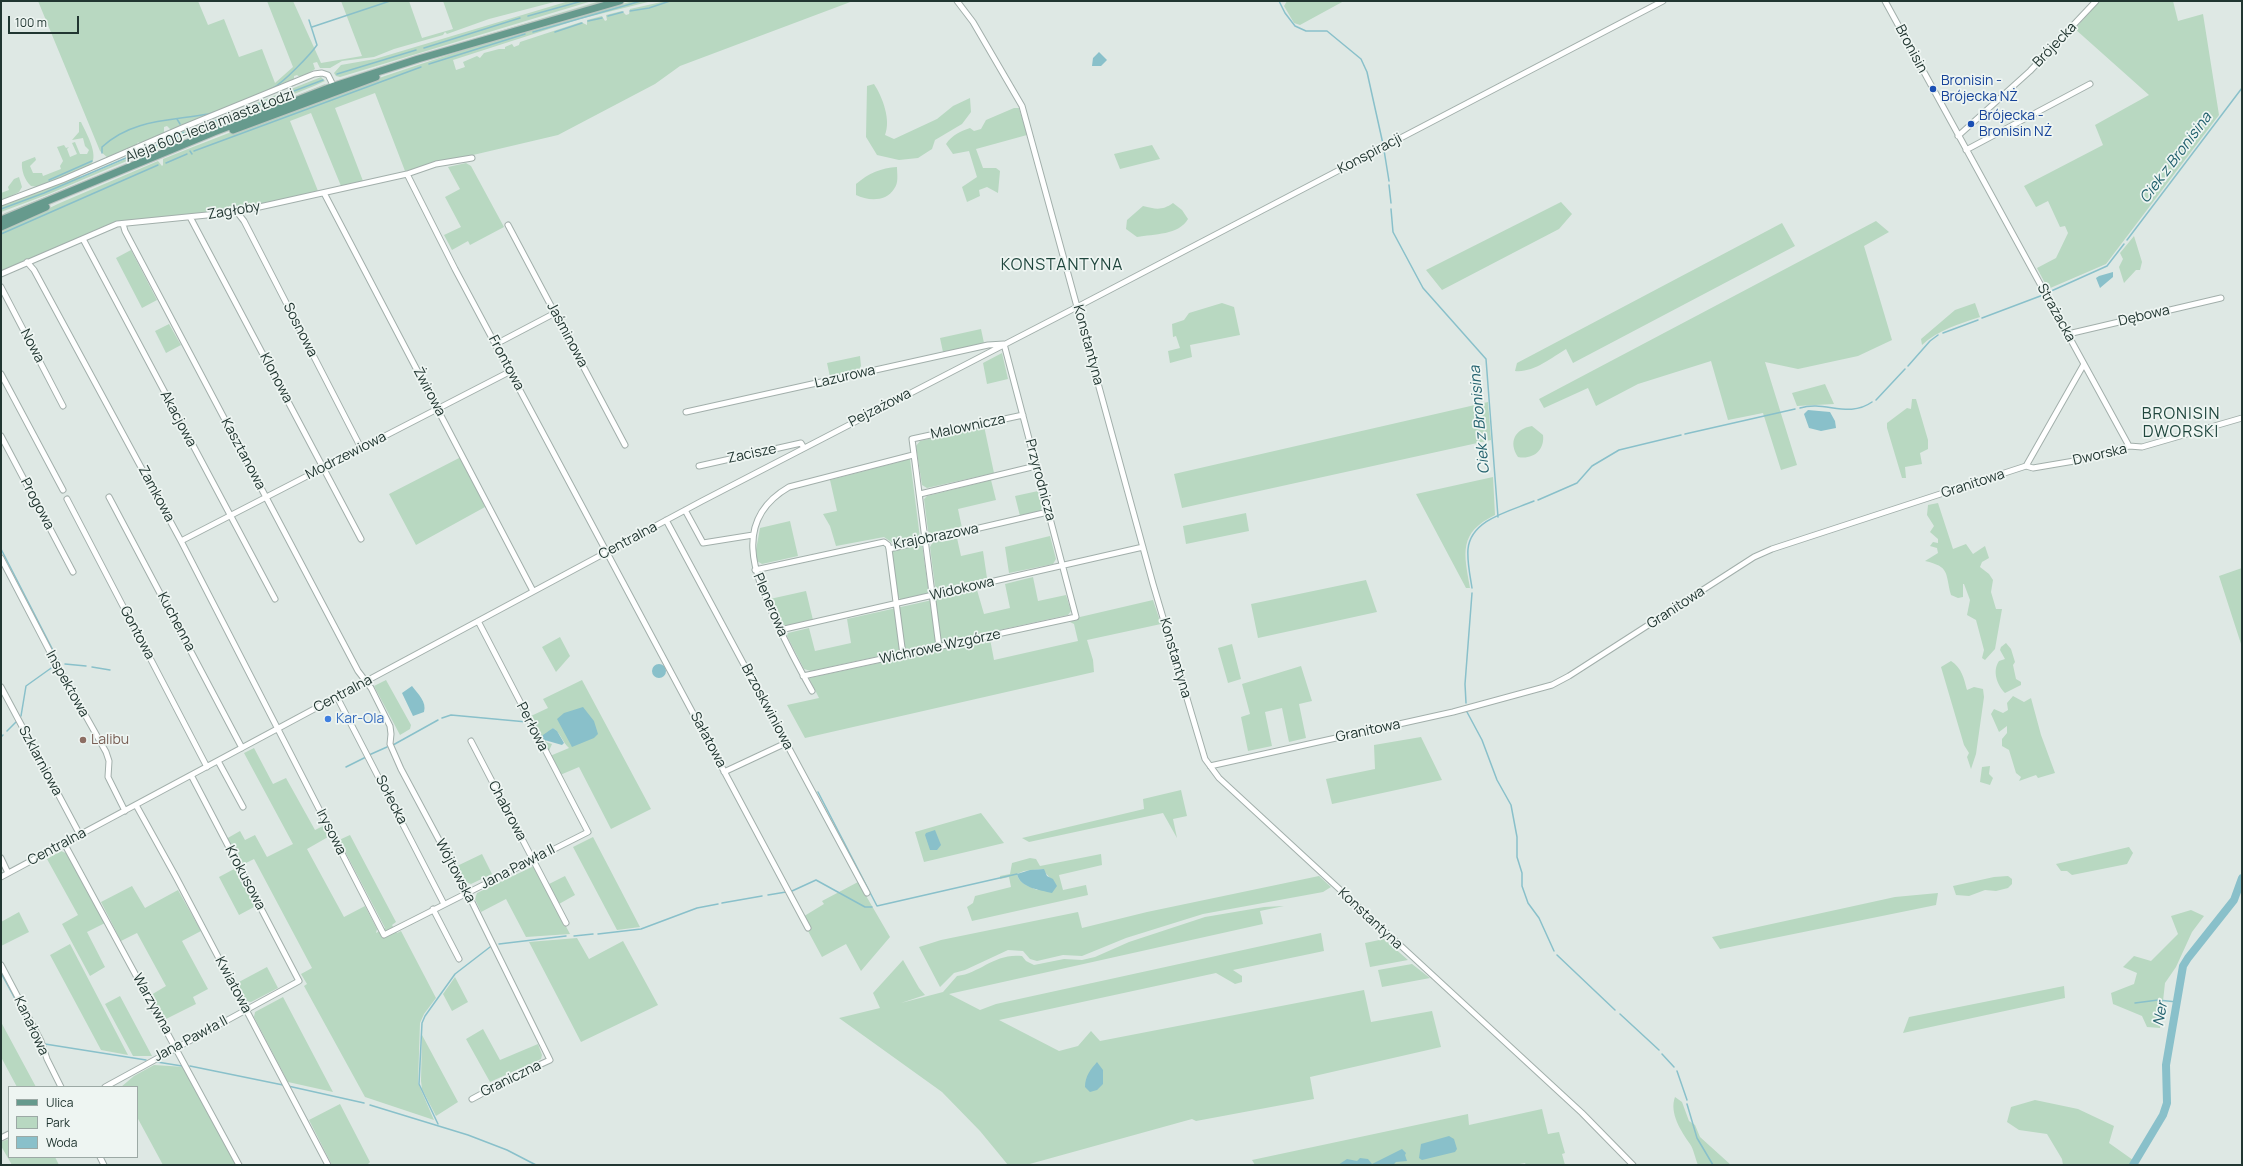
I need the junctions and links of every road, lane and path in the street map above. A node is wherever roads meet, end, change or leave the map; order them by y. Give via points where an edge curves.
1 (620, 1) edge
2 (957, 1) edge
3 (1663, 1) edge
4 (1885, 1) edge
5 (2096, 1) edge
6 (2090, 84) dead end
7 (335, 89) junction
8 (1958, 136) junction
9 (1966, 150) junction
10 (472, 158) dead end
11 (407, 174) junction
12 (1983, 181) joint
13 (324, 193) junction
14 (1, 203) edge
15 (236, 212) junction
16 (190, 217) junction
17 (1, 220) edge
18 (123, 224) junction
19 (508, 225) dead end
20 (1, 227) edge
21 (83, 239) junction
22 (27, 262) junction
23 (1, 274) edge
24 (1, 287) edge
25 (2220, 298) dead end
26 (1077, 307) junction
27 (555, 313) junction
28 (2068, 334) junction
29 (496, 344) junction
30 (1004, 344) junction
31 (2084, 364) junction
32 (511, 371) junction
33 (1, 374) edge
34 (63, 406) dead end
35 (438, 408) junction
36 (686, 412) dead end
37 (1023, 415) junction
38 (2242, 418) edge
39 (1, 436) edge
40 (625, 445) dead end
41 (2129, 446) junction
42 (361, 448) junction
43 (804, 448) junction
44 (913, 455) junction
45 (699, 466) dead end
46 (1036, 466) junction
47 (2026, 466) junction
48 (324, 467) junction
49 (63, 490) dead end
50 (920, 494) junction
51 (109, 497) dead end
52 (265, 497) junction
53 (67, 499) dead end
54 (685, 510) junction
55 (1048, 512) junction
56 (230, 516) junction
57 (666, 520) junction
58 (753, 535) junction
59 (361, 539) dead end
60 (181, 541) junction
61 (925, 541) junction
62 (1143, 547) junction
63 (889, 549) junction
64 (607, 552) junction
65 (1, 558) edge
66 (1062, 566) junction
67 (755, 570) junction
68 (73, 572) dead end
69 (534, 592) junction
70 (932, 596) junction
71 (275, 599) dead end
72 (897, 604) junction
73 (1076, 617) joint
74 (478, 621) junction
75 (780, 630) junction
76 (939, 647) junction
77 (903, 655) junction
78 (803, 676) junction
79 (366, 681) junction
80 (1, 687) edge
81 (812, 691) dead end
82 (337, 697) junction
83 (277, 729) junction
84 (471, 742) dead end
85 (786, 742) junction
86 (242, 748) junction
87 (218, 761) junction
88 (1210, 766) junction
89 (207, 767) junction
90 (724, 772) junction
91 (191, 776) junction
92 (136, 805) junction
93 (243, 807) dead end
94 (125, 811) junction
95 (588, 832) joint
96 (80, 834) junction
97 (64, 843) junction
98 (1, 858) edge
99 (532, 860) junction
100 (8, 873) junction
101 (1, 877) edge
102 (867, 893) dead end
103 (468, 894) junction
104 (444, 904) junction
105 (433, 909) junction
106 (566, 923) dead end
107 (808, 928) dead end
108 (384, 935) joint
109 (459, 960) dead end
110 (1, 965) edge
111 (299, 981) joint
112 (246, 1010) junction
113 (176, 1048) junction
114 (550, 1060) joint
115 (60, 1086) edge
116 (107, 1086) edge
117 (472, 1099) dead end
118 (239, 1165) edge
119 (328, 1165) edge
120 (1633, 1165) edge

1 - 7 main road, Aleja 600-lecia miasta Łodzi via 430,56
2 - 26 street, Konstantyna via 977,29 1022,106
3 - 26 street, Konspiracji
4 - 8 street, Bronisin
5 - 8 street, Brójecka via 2030,71
6 - 9 street
7 - 14 street via 328,75 314,74
7 - 17 main road, Aleja 600-lecia miasta Łodzi via 214,132
7 - 20 main road, Aleja 600-lecia miasta Łodzi via 213,137
8 - 9 street, Bronisin
9 - 12 street, Bronisin
10 - 11 street, Zagłoby via 436,164
11 - 13 street, Zagłoby
11 - 29 street, Frontowa
12 - 28 street, Strażacka
13 - 15 street, Zagłoby
13 - 35 street, Żwirowa
15 - 16 street, Zagłoby
15 - 42 street, Sosnowa via 244,221
16 - 18 street, Zagłoby
16 - 48 street, Klonowa
18 - 21 street, Zagłoby
18 - 52 street, Kasztanowa
19 - 27 street, Jaśminowa
21 - 22 street, Zagłoby
21 - 56 street, Akacjowa
22 - 23 street, Zagłoby
22 - 60 street, Zamkowa via 34,270
24 - 34 street, Nowa
25 - 28 street, Dębowa
26 - 30 street, Pejzażowa
26 - 62 street, Konstantyna
27 - 29 street
27 - 40 street, Jaśminowa
28 - 31 street, Strażacka
29 - 32 street, Frontowa
30 - 36 street, Lazurowa via 988,345
30 - 37 street, Przyrodnicza
30 - 43 street, Pejzażowa
31 - 41 street, Strażacka
31 - 47 street
32 - 35 street, Modrzewiowa
32 - 64 street, Frontowa
33 - 49 street
35 - 42 street, Modrzewiowa
35 - 69 street, Żwirowa
37 - 44 street, Malownicza via 912,439
37 - 46 street, Przyrodnicza
38 - 41 street, Dworska via 2157,444
39 - 68 street, Progowa
41 - 47 street, Dworska via 2080,460 2033,468
42 - 48 street, Modrzewiowa
43 - 45 street, Zacisze via 801,443
43 - 54 street, Pejzażowa
44 - 50 street
44 - 58 street, Plenerowa via 789,487 776,496 761,514
46 - 50 street
46 - 55 street, Przyrodnicza
47 - 88 street, Granitowa via 1754,557 1552,685 1453,712
48 - 52 street, Modrzewiowa
48 - 59 street, Klonowa
50 - 61 street
51 - 86 street, Kuchenna
52 - 56 street, Modrzewiowa
52 - 79 street, Kasztanowa via 358,671
53 - 89 street, Gontowa
54 - 57 street, Centralna
54 - 58 street via 703,544
55 - 61 street, Krajobrazowa
55 - 66 street, Przyrodnicza
56 - 60 street, Modrzewiowa
56 - 71 street, Akacjowa
57 - 64 street, Centralna
57 - 85 street, Brzoskwiniowa
58 - 67 street, Plenerowa
60 - 83 street, Zamkowa
61 - 63 street, Krajobrazowa
61 - 70 street
62 - 66 street, Widokowa
62 - 88 street, Konstantyna via 1202,752
63 - 67 street, Krajobrazowa via 884,542
63 - 72 street
64 - 69 street, Centralna
64 - 90 street, Sałatowa
65 - 94 street, Inspektowa via 106,752 109,761 108,777
66 - 70 street, Widokowa
66 - 73 street, Przyrodnicza
67 - 75 street, Plenerowa
69 - 74 street, Centralna
70 - 72 street, Widokowa
70 - 76 street
72 - 75 street, Widokowa
72 - 77 street
73 - 76 street, Wichrowe Wzgórze
74 - 79 street, Centralna
74 - 95 street, Perłowa
75 - 78 street, Plenerowa
76 - 77 street, Wichrowe Wzgórze
77 - 78 street, Wichrowe Wzgórze
78 - 81 street, Plenerowa
79 - 82 street, Centralna
79 - 103 street, Wójtowska via 390,726 390,744 401,769
80 - 96 street, Szklarniowa
82 - 83 street, Centralna
82 - 104 street, Sołecka
83 - 86 street, Centralna
83 - 108 street, Irysowa
84 - 99 street, Chabrowa
85 - 90 street
85 - 102 street, Brzoskwiniowa
86 - 87 street, Centralna
87 - 89 street, Centralna
87 - 93 street
88 - 120 street, Konstantyna via 1582,1113
89 - 91 street, Centralna
90 - 107 street, Sałatowa
91 - 92 street, Centralna
91 - 111 street, Krokusowa
92 - 94 street, Centralna
92 - 112 street, Kwiatowa
94 - 96 street, Centralna
95 - 99 street, Jana Pawła II
96 - 97 street, Centralna
97 - 100 street, Centralna
97 - 113 street, Warzywna
98 - 100 street
99 - 103 street, Jana Pawła II
99 - 106 street, Chabrowa
100 - 101 street, Centralna
103 - 104 street, Jana Pawła II
103 - 114 street, Wójtowska
104 - 105 street, Jana Pawła II
105 - 108 street, Jana Pawła II
105 - 109 street
110 - 115 street, Kanałowa via 41,1041 46,1059
111 - 112 street, Jana Pawła II
112 - 113 street, Jana Pawła II
112 - 119 street, Kwiatowa
113 - 116 street, Jana Pawła II
113 - 118 street, Warzywna
114 - 117 street, Graniczna

